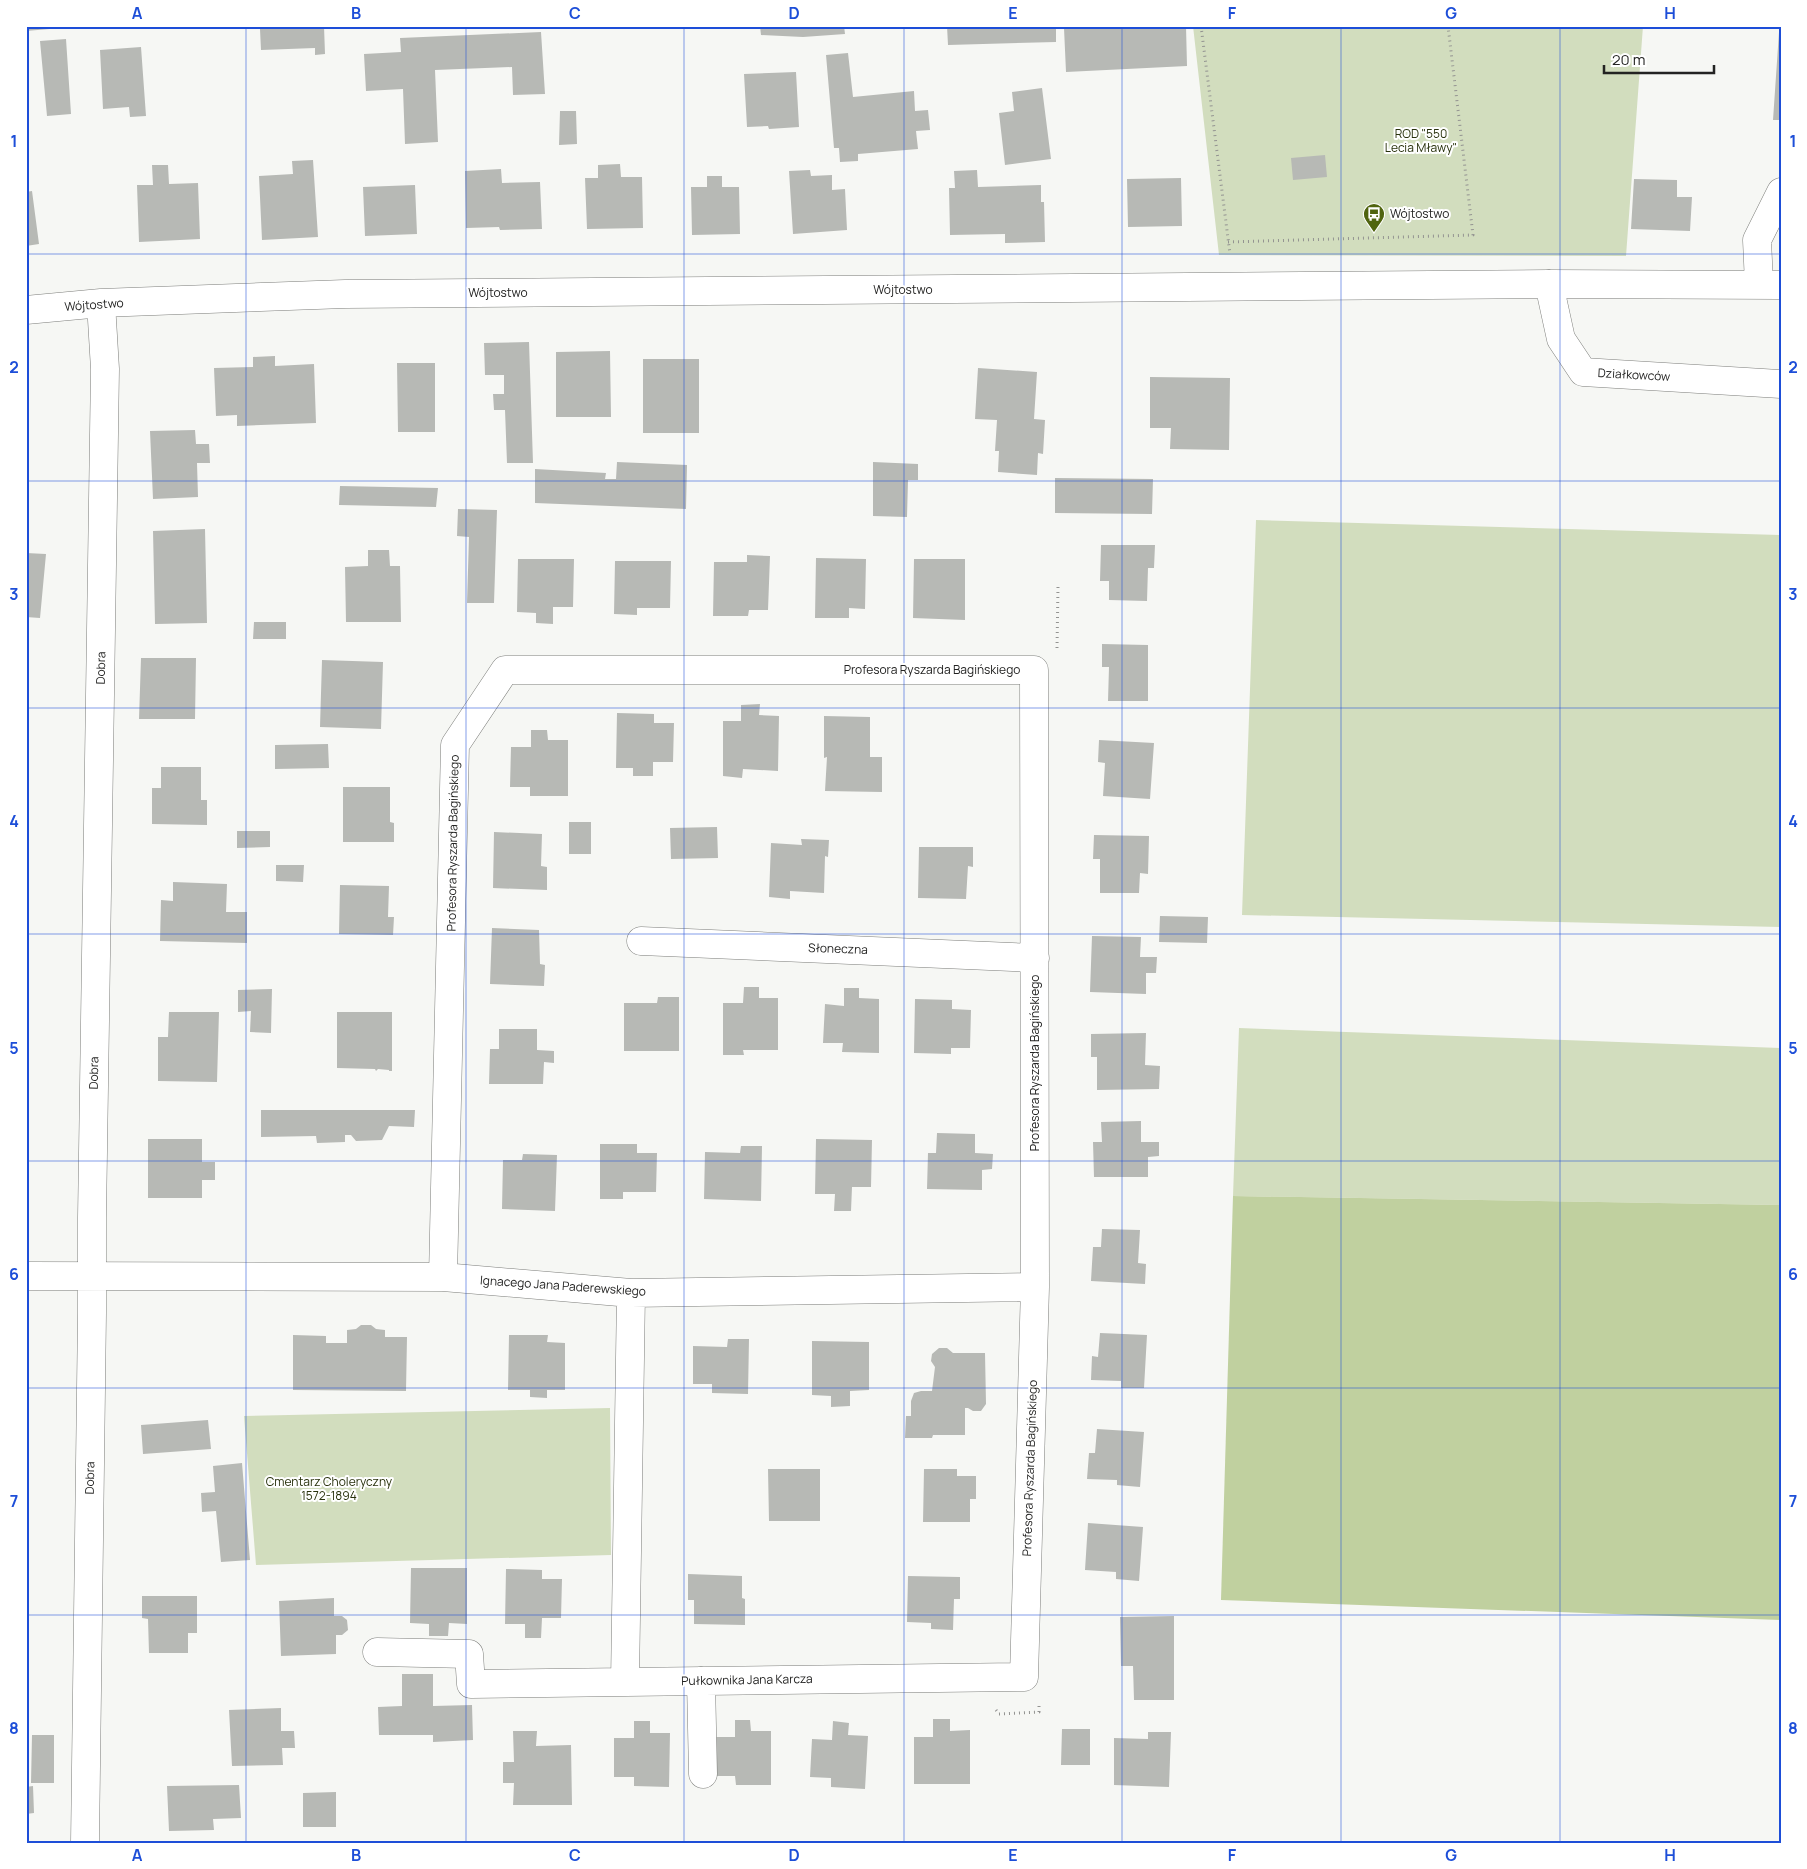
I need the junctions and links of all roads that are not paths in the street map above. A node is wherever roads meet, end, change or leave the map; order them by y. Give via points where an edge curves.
1 (1781, 192) edge
2 (1549, 284) junction
3 (1770, 284) edge
4 (101, 303) junction
5 (26, 310) edge
6 (1781, 384) edge
7 (641, 941) dead end
8 (1035, 958) junction
9 (26, 1276) edge
10 (92, 1276) junction
11 (443, 1277) junction
12 (1035, 1287) junction
13 (631, 1293) junction
14 (377, 1652) dead end
15 (1024, 1677) joint
16 (701, 1681) junction
17 (625, 1682) junction
18 (703, 1774) dead end
19 (85, 1843) edge

1 - 3 street via 1757,240
2 - 3 street, Wójtostwo
2 - 4 street, Wójtostwo via 345,294
2 - 6 street, Działkowców via 1561,339 1583,372
4 - 5 street, Wójtostwo
4 - 10 street, Dobra via 105,369
7 - 8 street, Słoneczna
8 - 11 street, Profesora Ryszarda Bagińskiego via 1034,670 505,670 455,745
8 - 12 street, Profesora Ryszarda Bagińskiego
9 - 10 street, Ignacego Jana Paderewskiego
10 - 11 street, Ignacego Jana Paderewskiego
10 - 19 street, Dobra
11 - 13 street, Ignacego Jana Paderewskiego
12 - 13 street, Ignacego Jana Paderewskiego
12 - 15 street, Profesora Ryszarda Bagińskiego
13 - 17 street
14 - 17 street, Pułkownika Jana Karcza via 469,1654 471,1684
15 - 16 street, Pułkownika Jana Karcza
16 - 17 street, Pułkownika Jana Karcza
16 - 18 street

